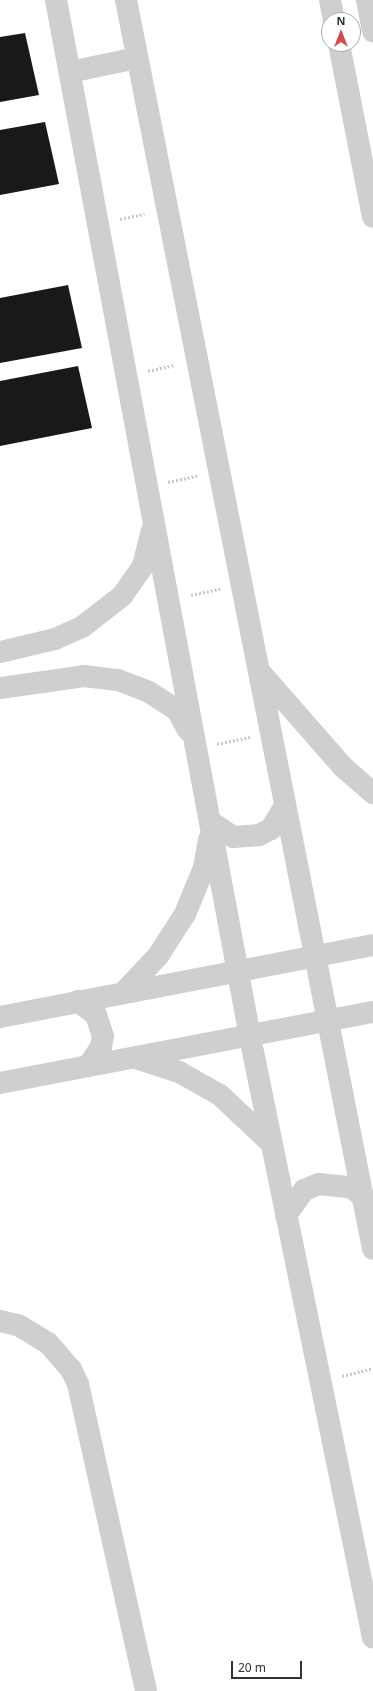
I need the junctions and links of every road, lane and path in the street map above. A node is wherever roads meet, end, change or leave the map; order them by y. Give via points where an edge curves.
1 (56, 0) edge
2 (126, 0) edge
3 (330, 0) edge
4 (367, 0) edge
5 (332, 12) edge
6 (373, 31) edge
7 (341, 52) edge
8 (137, 58) junction
9 (70, 72) junction
10 (167, 208) junction
11 (373, 217) edge
12 (98, 225) junction
13 (197, 360) junction
14 (126, 376) junction
15 (219, 471) junction
16 (146, 487) junction
17 (153, 526) junction
18 (241, 584) junction
19 (167, 601) junction
20 (1, 652) edge
21 (258, 670) junction
22 (6, 687) edge
23 (271, 733) junction
24 (194, 744) junction
25 (373, 793) edge
26 (285, 806) junction
27 (211, 822) junction
28 (373, 945) edge
29 (315, 956) junction
30 (238, 972) junction
31 (124, 992) junction
32 (78, 1001) junction
33 (373, 1012) edge
34 (0, 1017) edge
35 (328, 1021) junction
36 (250, 1038) junction
37 (134, 1058) junction
38 (88, 1066) junction
39 (0, 1082) edge
40 (271, 1144) junction
41 (362, 1196) junction
42 (286, 1215) junction
43 (373, 1250) edge
44 (0, 1321) edge
45 (373, 1368) edge
46 (320, 1381) junction
47 (373, 1638) edge
48 (146, 1691) edge

1 - 9 street
2 - 8 street
3 - 5 street
4 - 6 street
7 - 11 street
8 - 9 street
8 - 10 street
9 - 12 street
10 - 12 path
10 - 13 street
12 - 14 street
13 - 14 path
13 - 15 street
14 - 16 street
15 - 16 path
15 - 18 street
16 - 17 street
17 - 19 street
17 - 20 street via 143,566 122,596 82,627 55,639
18 - 19 path
18 - 21 street
19 - 24 street
20 - 22 street via 17,666
21 - 23 street
21 - 25 street via 343,767
22 - 24 street via 84,676 118,680 149,692 177,710
23 - 24 path
23 - 26 street
24 - 27 street
26 - 27 street via 271,829 259,835 233,837
26 - 29 street
27 - 30 street
27 - 31 street via 204,868 185,914 158,956
28 - 29 street
29 - 30 street
29 - 35 street
30 - 31 street
30 - 36 street
31 - 32 street
32 - 34 street
32 - 38 street via 96,1015 103,1036 101,1047
33 - 35 street
35 - 36 street
35 - 41 street
36 - 37 street
36 - 40 street
37 - 38 street
37 - 40 street via 179,1072 220,1095
38 - 39 street
40 - 42 street
41 - 42 street via 350,1187 319,1184 304,1190
41 - 43 street
42 - 46 street
44 - 48 street via 18,1325 48,1343 71,1368 78,1384
45 - 46 path
46 - 47 street

